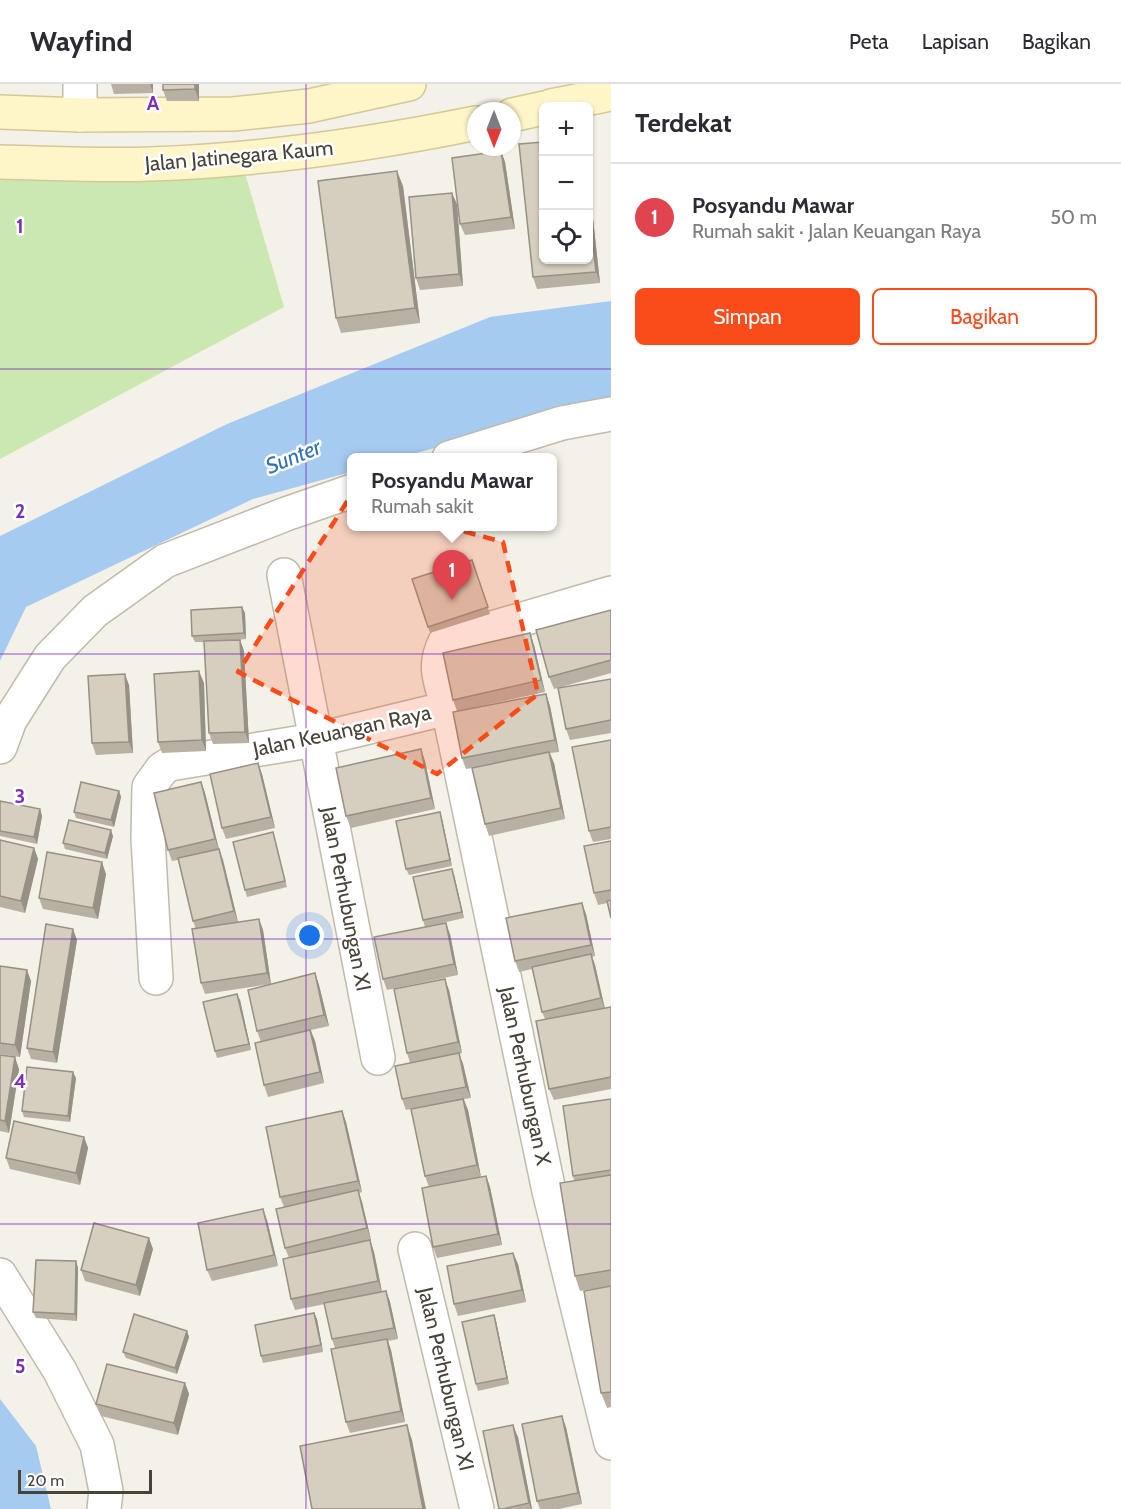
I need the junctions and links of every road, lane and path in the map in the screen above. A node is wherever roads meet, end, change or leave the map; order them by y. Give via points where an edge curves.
1 (409, 84) edge
2 (611, 94) edge
3 (80, 99) edge
4 (571, 102) edge
5 (539, 109) edge
6 (0, 112) edge
7 (521, 113) edge
8 (467, 125) edge
9 (0, 162) edge
10 (611, 414) edge
11 (465, 453) edge
12 (347, 493) edge
13 (284, 575) dead end
14 (611, 593) edge
15 (448, 708) junction
16 (315, 740) junction
17 (0, 747) edge
18 (156, 978) dead end
19 (378, 1058) dead end
20 (415, 1249) dead end
21 (0, 1275) edge
22 (611, 1443) edge
23 (104, 1509) edge
24 (477, 1509) edge

1 - 3 street, Jalan Jatinegara Kaum via 309,106 233,114
2 - 4 street
3 - 6 street, Jalan Jatinegara Kaum
5 - 7 street
8 - 9 street, Jalan Jatinegara Kaum via 282,156 149,165
10 - 11 street via 562,423
12 - 17 street via 165,561 95,611 50,657 10,720
13 - 16 street, Jalan Perhubungan XI
14 - 15 street, Jalan Keuangan Raya via 445,642 437,665
15 - 16 street, Jalan Keuangan Raya
15 - 22 street, Jalan Perhubungan X via 549,1191
16 - 18 street, Jalan Keuangan Raya via 170,764 149,787
16 - 19 street, Jalan Perhubungan XI
20 - 24 street, Jalan Perhubungan XI
21 - 23 street via 60,1371 97,1445 106,1491

